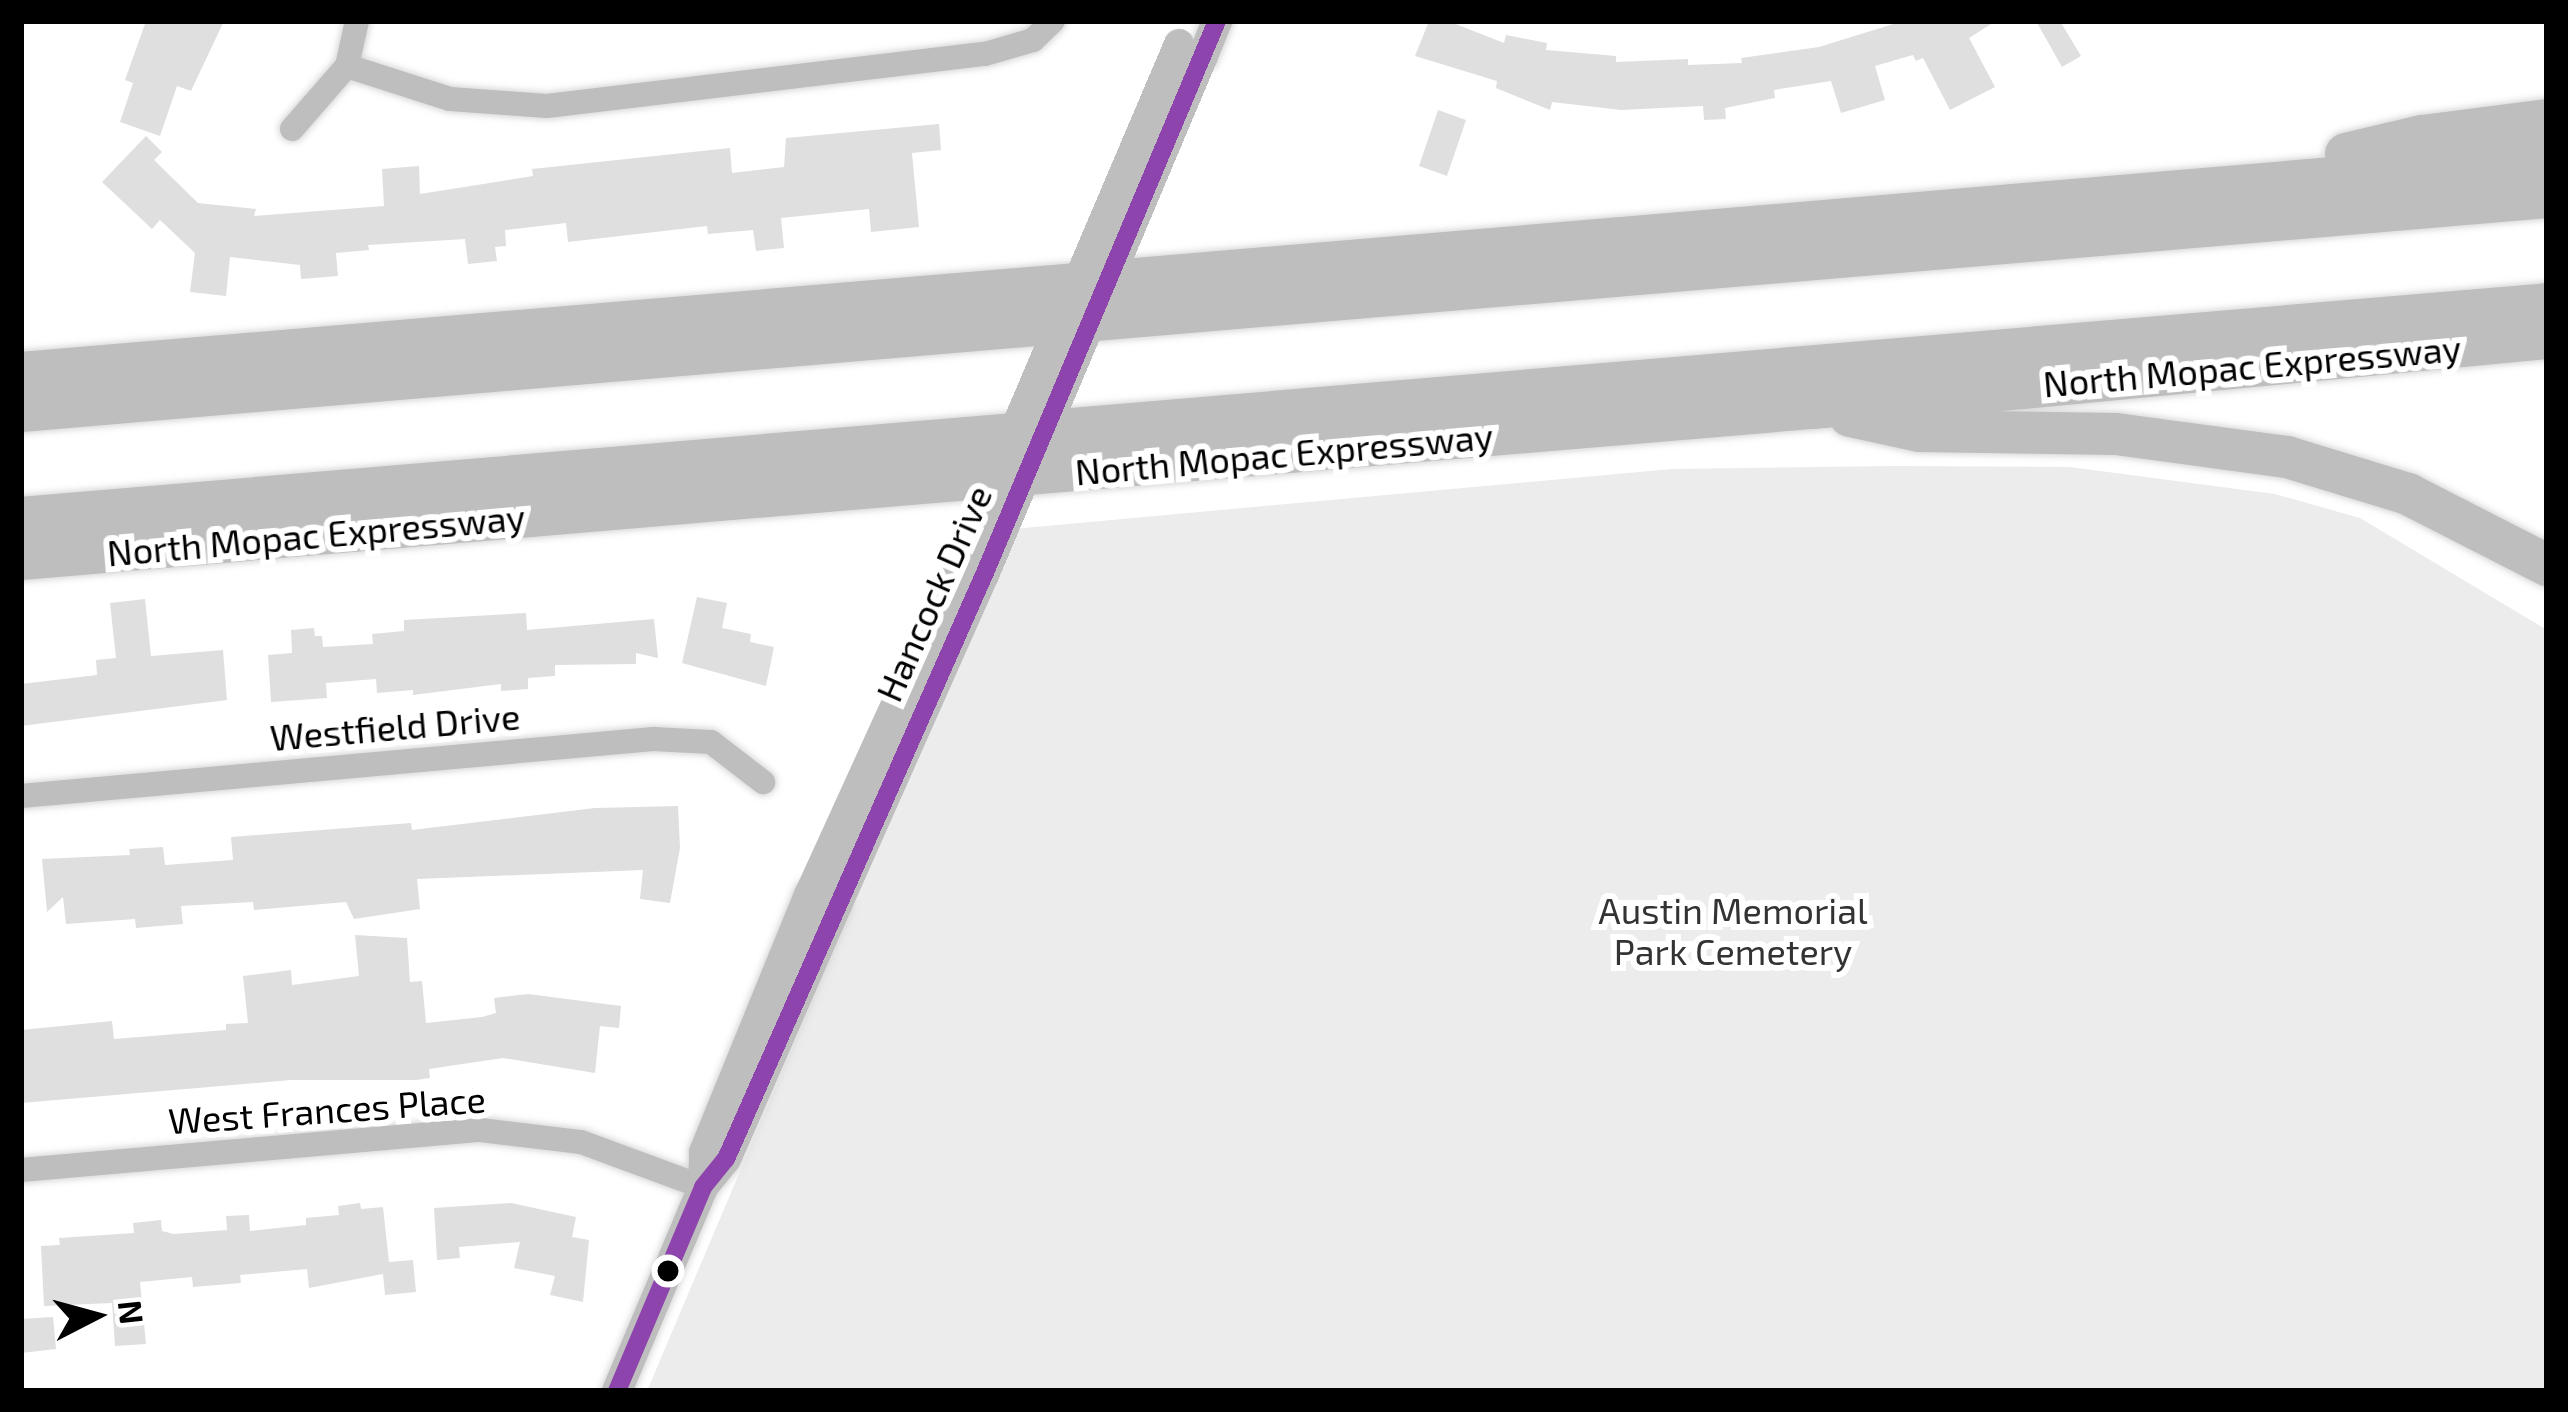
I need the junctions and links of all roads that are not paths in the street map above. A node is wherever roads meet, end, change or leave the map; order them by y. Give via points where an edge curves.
1 (357, 21) edge
2 (1053, 21) edge
3 (1217, 21) edge
4 (1190, 41) edge
5 (346, 65) junction
6 (2547, 120) edge
7 (292, 129) dead end
8 (2547, 160) edge
9 (2222, 184) junction
10 (2547, 197) edge
11 (2547, 304) edge
12 (2547, 338) edge
13 (2245, 347) junction
14 (21, 373) edge
15 (1814, 408) junction
16 (21, 411) edge
17 (21, 518) edge
18 (21, 559) edge
19 (2547, 565) edge
20 (763, 782) dead end
21 (21, 796) edge
22 (21, 1169) edge
23 (703, 1187) junction
24 (617, 1391) edge

1 - 5 street
2 - 5 street via 1033,40 985,54 547,106 450,99
3 - 4 street, Hancock Drive
4 - 23 street, Hancock Drive, bridge via 993,554 823,900 725,1159
5 - 7 street
6 - 9 highway via 2422,136
8 - 9 highway
9 - 14 highway
10 - 16 highway
11 - 13 highway
12 - 13 highway, North Mopac Expressway
13 - 15 highway, North Mopac Expressway
13 - 17 highway
15 - 18 highway, North Mopac Expressway
15 - 19 highway via 1920,431 2116,434 2287,457 2408,494
20 - 21 street, Westfield Drive via 711,742 653,739
22 - 23 street, West Frances Place via 480,1130 581,1142
23 - 24 street, Hancock Drive

